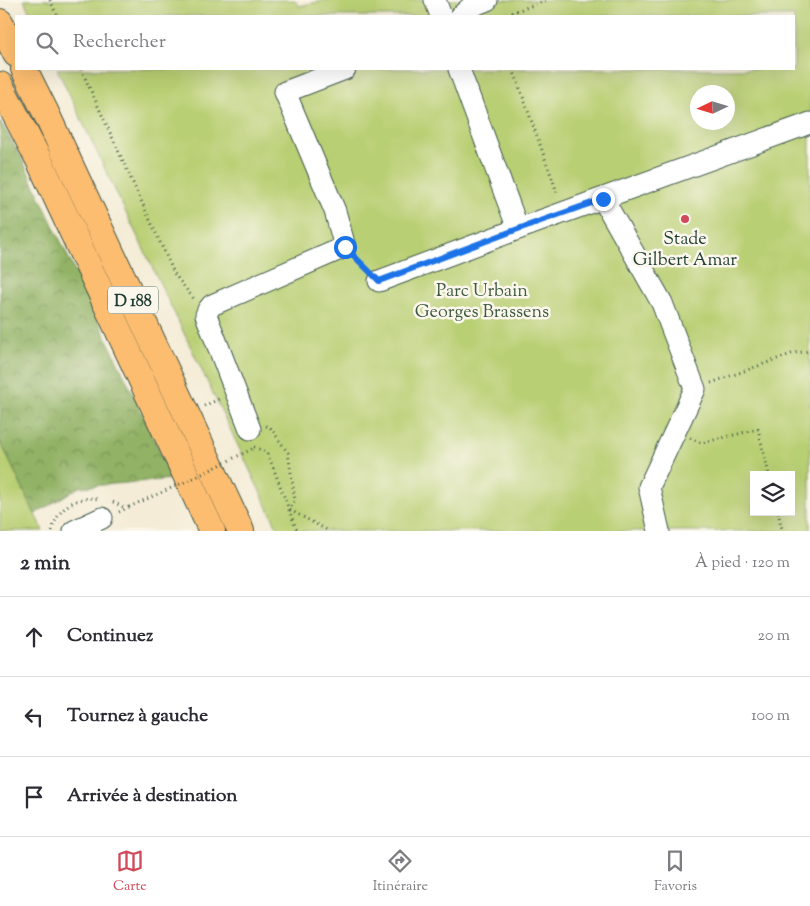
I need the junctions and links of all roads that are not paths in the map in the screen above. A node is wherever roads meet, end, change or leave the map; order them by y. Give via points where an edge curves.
1 (435, 0) edge
2 (487, 0) edge
3 (441, 15) edge
4 (462, 15) edge
5 (0, 22) edge
6 (15, 52) edge
7 (24, 70) edge
8 (342, 70) edge
9 (460, 70) edge
10 (0, 85) edge
11 (810, 123) edge
12 (603, 199) junction
13 (518, 229) junction
14 (379, 281) road end
15 (251, 434) road end
16 (110, 515) road end
17 (74, 531) edge
18 (212, 531) edge
19 (242, 531) edge
20 (659, 531) edge

1 - 3 lane
2 - 4 lane via 472,6
5 - 6 main road
7 - 19 main road, D 188
8 - 15 lane via 285,92 335,210 345,247 212,305 206,315
9 - 13 lane
10 - 18 main road, D 188 via 39,160
11 - 12 lane
12 - 13 lane
12 - 20 lane via 662,303 695,389 649,487
13 - 14 lane
16 - 17 lane

